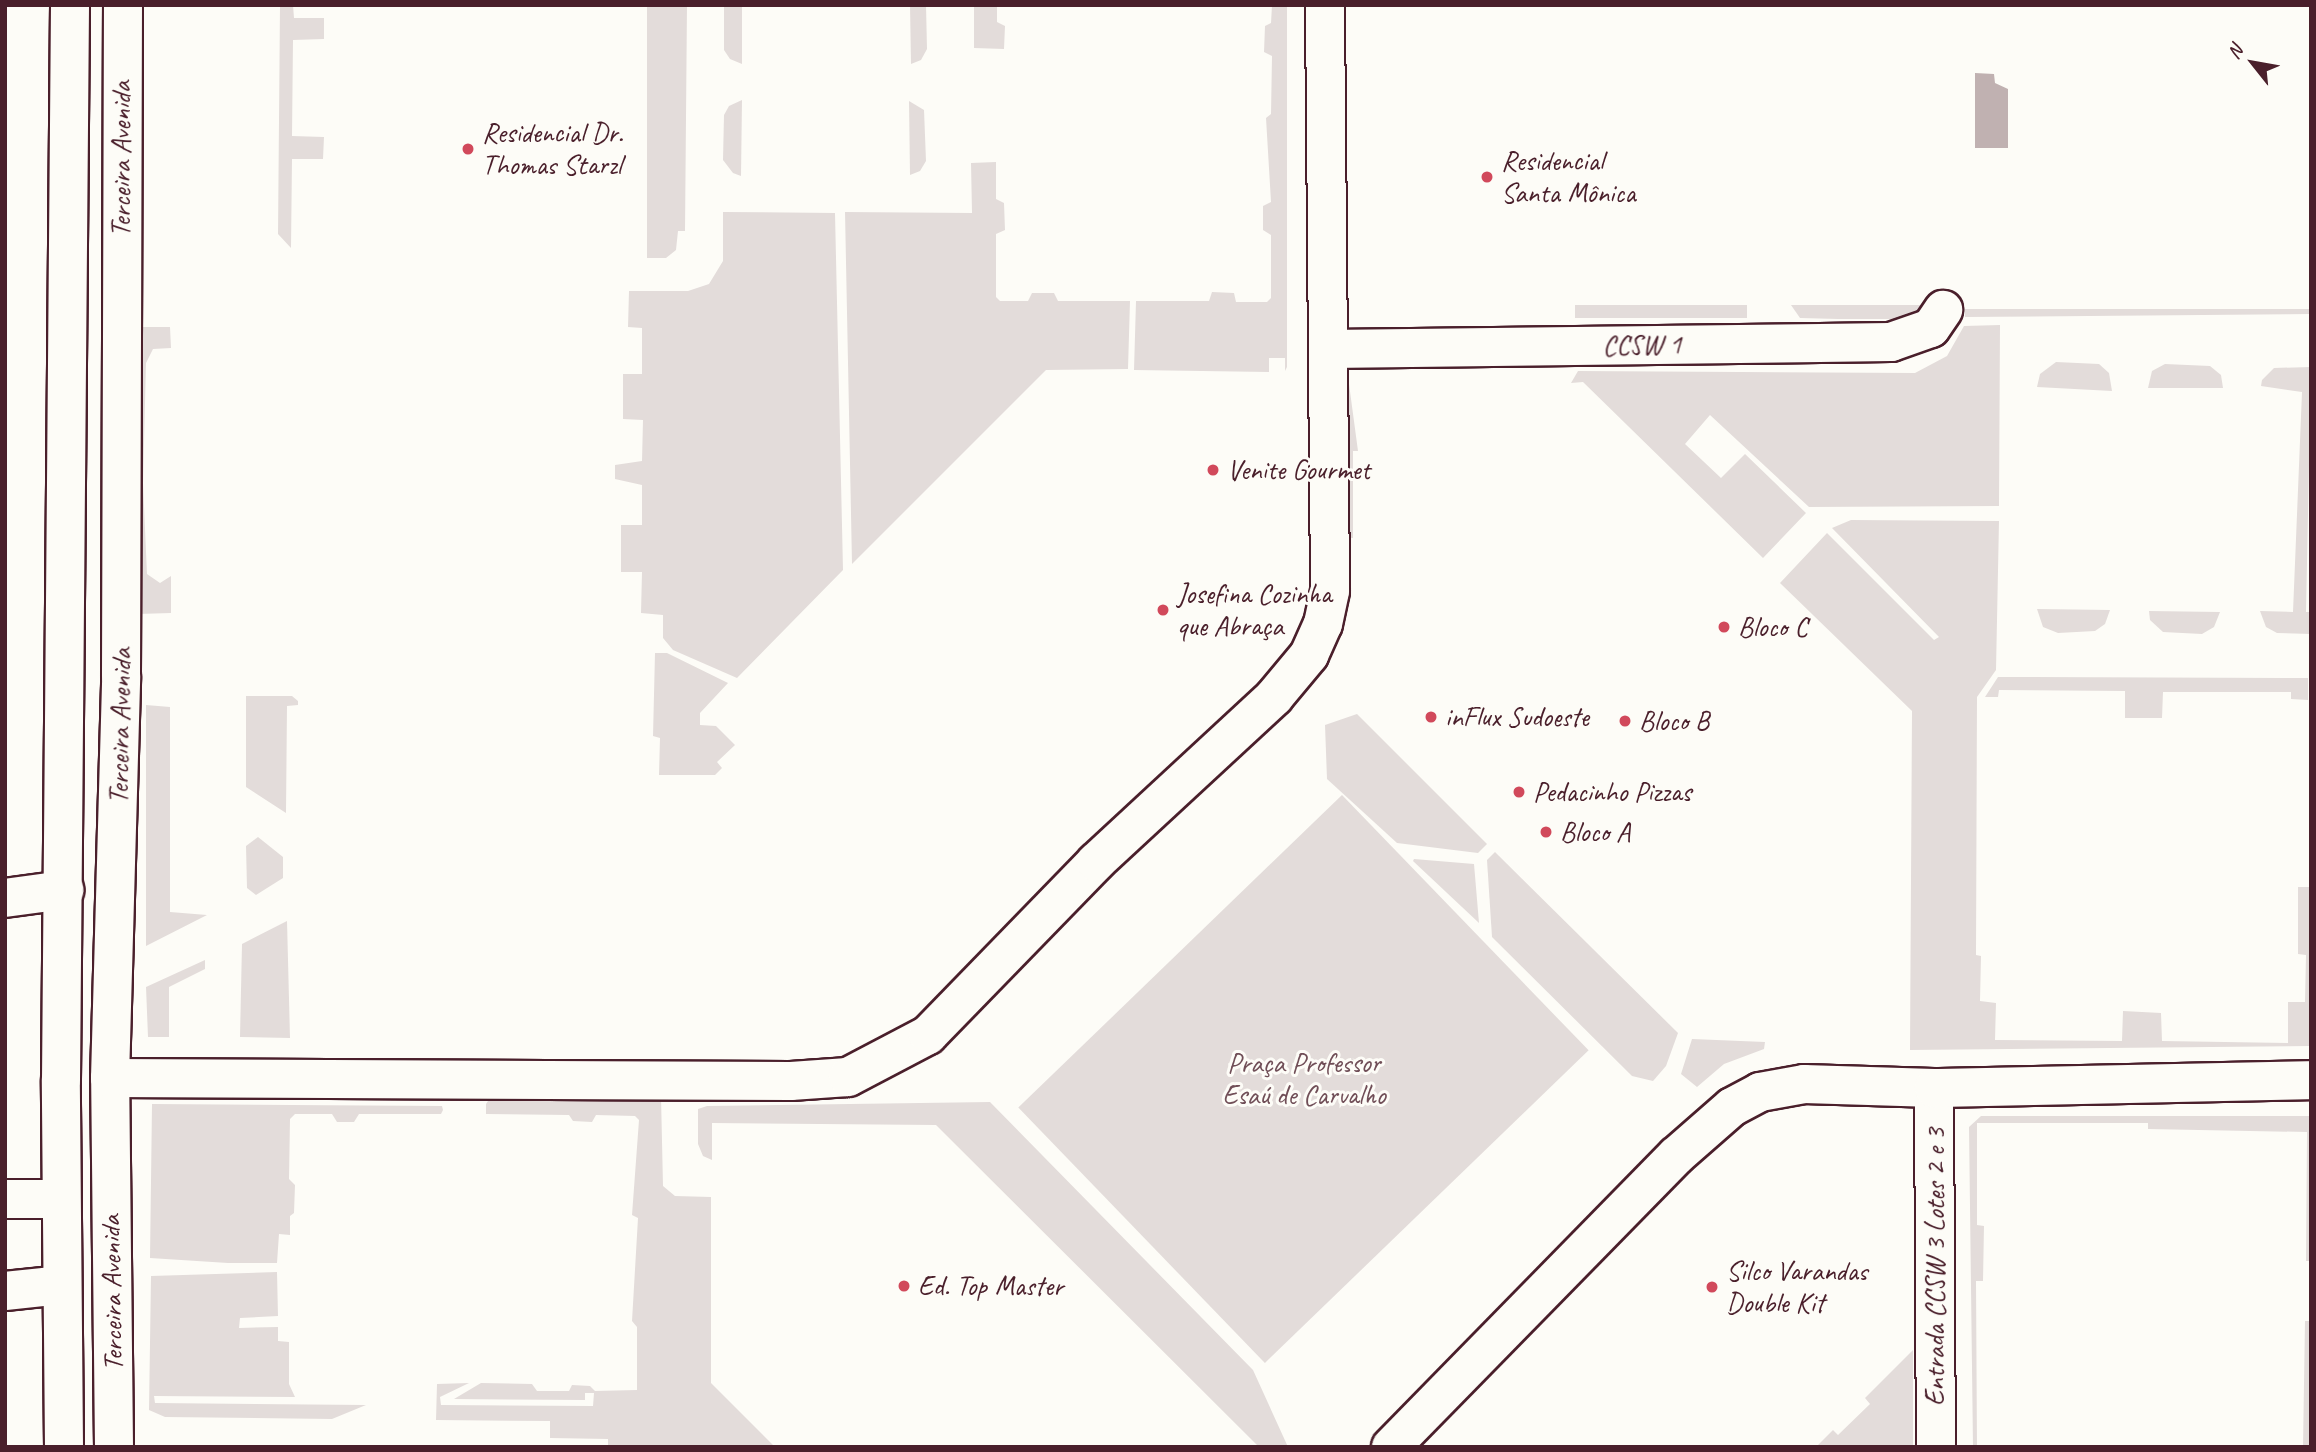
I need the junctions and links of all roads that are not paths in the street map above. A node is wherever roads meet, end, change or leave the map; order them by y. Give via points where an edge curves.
1 (70, 5) edge
2 (123, 5) edge
3 (1325, 5) edge
4 (1943, 310) dead end
5 (1329, 349) junction
6 (64, 890) junction
7 (5, 898) edge
8 (110, 1077) junction
9 (2311, 1080) edge
10 (1934, 1088) junction
11 (5, 1199) edge
12 (61, 1199) junction
13 (61, 1285) junction
14 (5, 1291) edge
15 (64, 1447) edge
16 (114, 1447) edge
17 (1391, 1447) edge
18 (1936, 1447) edge

1 - 6 street, Terceira Avenida
2 - 8 street, Terceira Avenida via 121,649
3 - 5 street
4 - 5 street, CCSW 1 via 1931,328 1891,342
5 - 8 street via 1330,591 1309,655 1274,697 1096,862 928,1035 900,1052 848,1077 791,1081
6 - 7 street
6 - 12 street, Terceira Avenida
8 - 16 street, Terceira Avenida
9 - 10 street
10 - 17 street via 1804,1084 1760,1092 1732,1107 1676,1156
10 - 18 street, Entrada CCSW 3 Lotes 2 e 3
11 - 12 street
12 - 13 street, Terceira Avenida
13 - 14 street
13 - 15 street, Terceira Avenida

